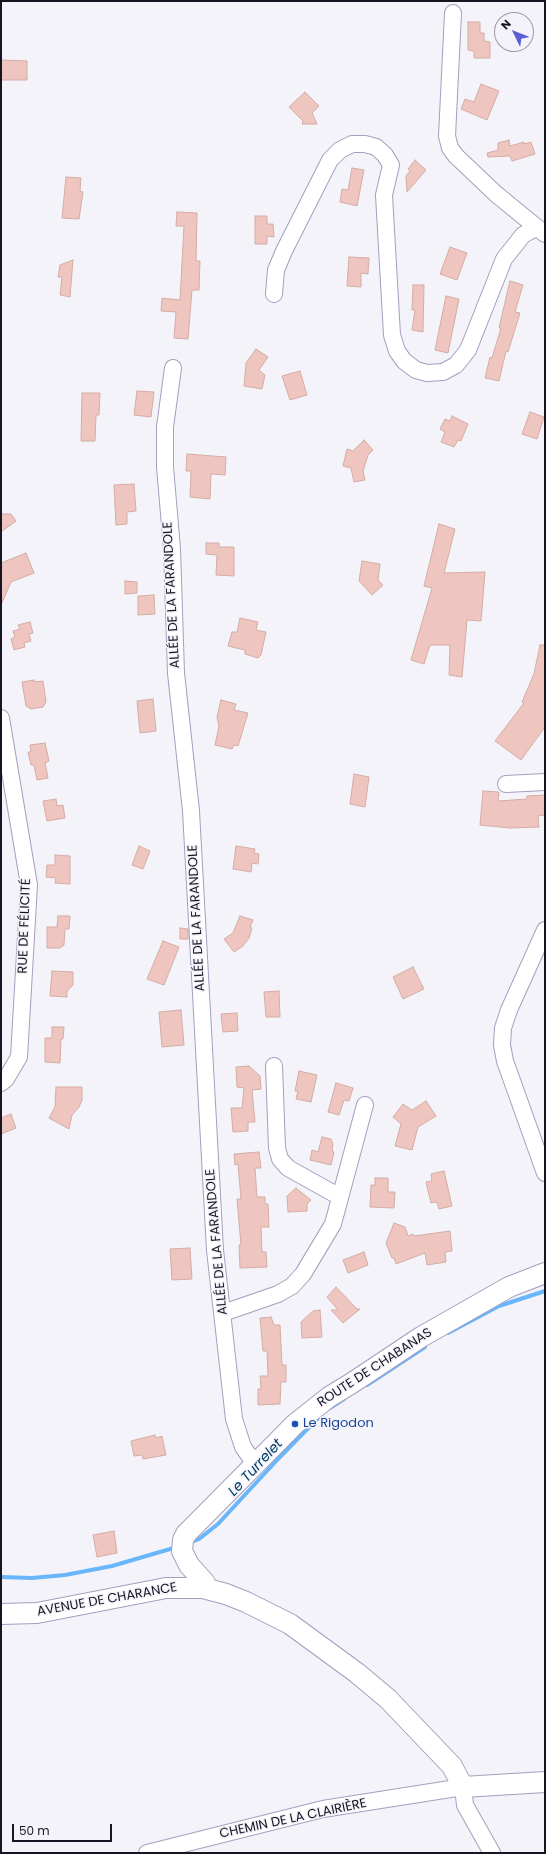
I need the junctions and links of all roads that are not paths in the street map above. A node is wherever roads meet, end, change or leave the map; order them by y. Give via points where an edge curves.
1 (453, 13) dead end
2 (542, 231) edge
3 (274, 294) dead end
4 (173, 368) dead end
5 (1, 718) edge
6 (545, 782) edge
7 (506, 784) dead end
8 (545, 930) edge
9 (274, 1066) dead end
10 (1, 1082) edge
11 (366, 1105) dead end
12 (545, 1173) edge
13 (340, 1197) junction
14 (545, 1273) edge
15 (223, 1313) junction
16 (255, 1464) junction
17 (203, 1588) junction
18 (1, 1614) edge
19 (545, 1782) edge
20 (463, 1788) junction
21 (147, 1853) edge
22 (492, 1853) edge

1 - 2 street via 447,136 450,148 496,194
2 - 3 street via 523,235 504,259 468,350 456,365 443,372 427,374 416,370 404,361 397,351 392,335 384,195 390,165 385,155 376,147 352,144 340,150 330,160 276,270
4 - 15 street, ALLÉE DE LA FARANDOLE via 165,427 165,467 172,549 176,673 192,811 215,1250
5 - 10 street, RUE DE FÉLICITÉ via 29,885 19,1057 6,1079
6 - 7 street
8 - 12 street via 509,1010 503,1028 502,1045 505,1061
9 - 13 street via 277,1148 280,1159 288,1168
11 - 13 street
13 - 15 street via 333,1224 313,1260 292,1286 278,1294
14 - 16 street, ROUTE DE CHABANAS via 509,1288 421,1336 352,1383 328,1396 295,1424
15 - 16 street, ALLÉE DE LA FARANDOLE via 234,1419 243,1447
16 - 17 street, ROUTE DE CHABANAS via 190,1528 183,1546 189,1564 205,1583
17 - 18 street, AVENUE DE CHARANCE via 166,1588 37,1613
17 - 20 street, AVENUE DE CHARANCE via 246,1602 290,1624 357,1673 388,1699 452,1766
19 - 20 street
20 - 21 street, CHEMIN DE LA CLAIRIÈRE via 323,1810
20 - 22 street via 465,1806

